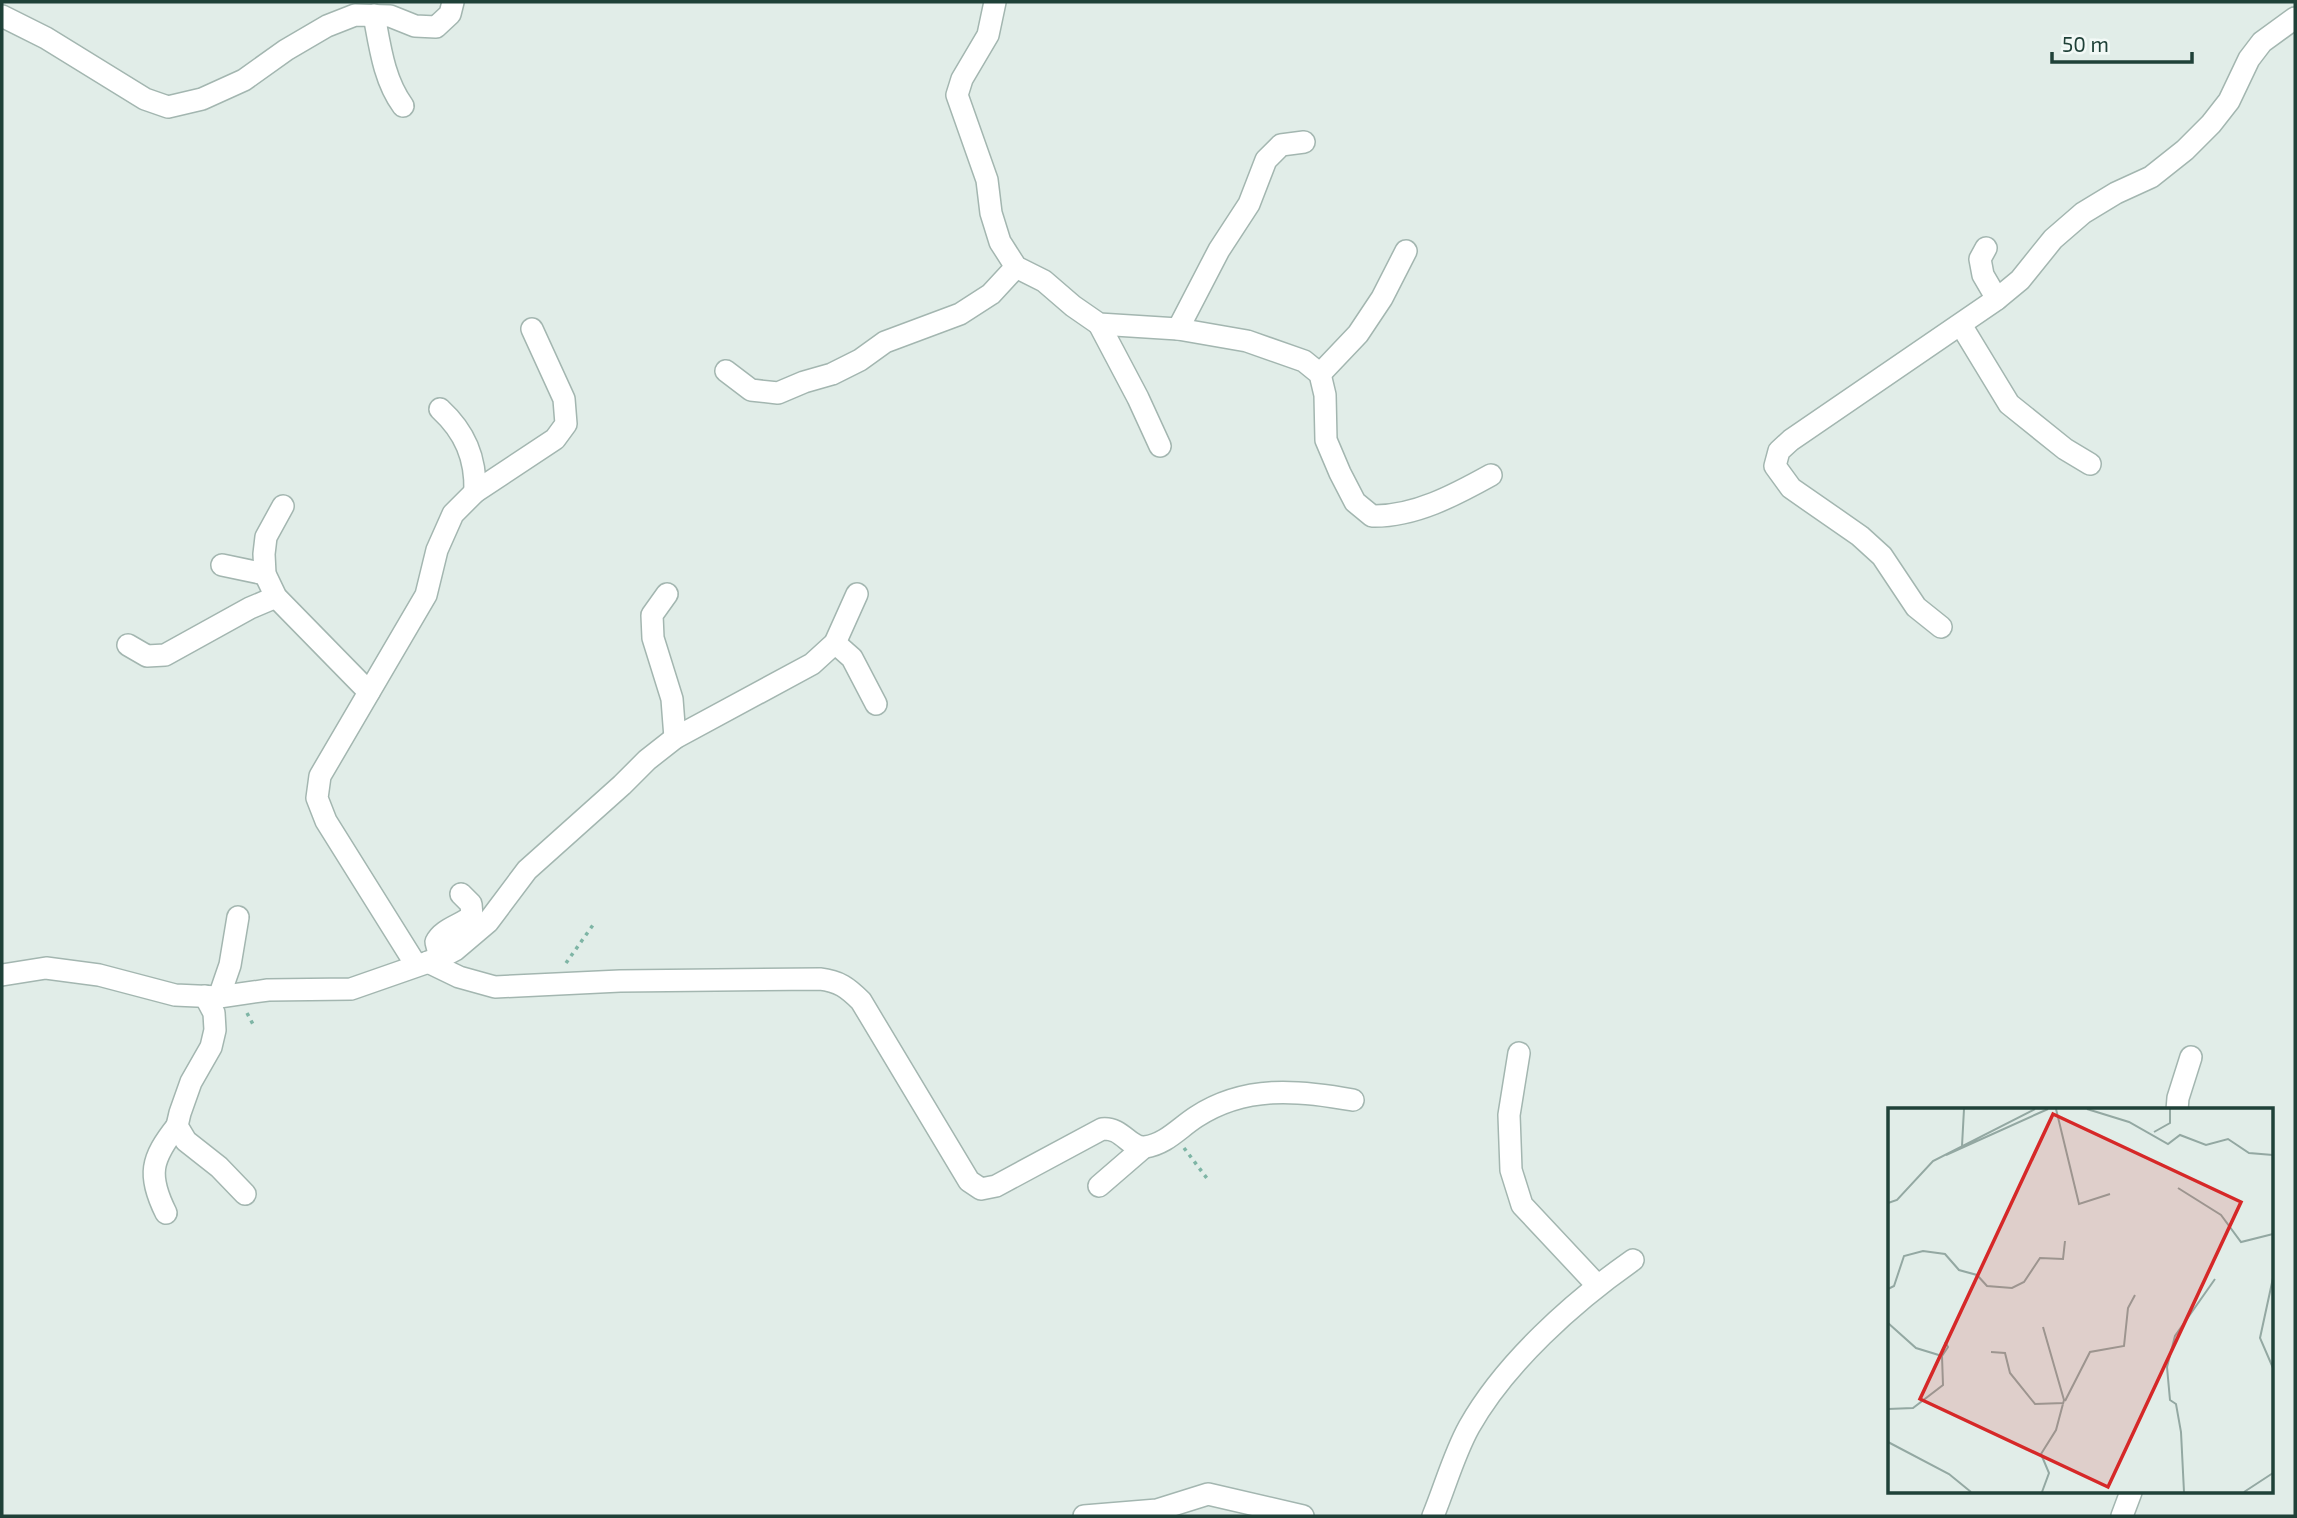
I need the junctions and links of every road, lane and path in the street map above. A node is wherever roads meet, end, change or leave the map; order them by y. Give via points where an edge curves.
1 (453, 2) edge
2 (995, 2) edge
3 (364, 11) edge
4 (2, 16) edge
5 (2295, 18) edge
6 (402, 106) dead end
7 (1304, 142) dead end
8 (1986, 248) dead end
9 (1406, 251) dead end
10 (1016, 267) junction
11 (1997, 299) junction
12 (1099, 324) junction
13 (1961, 325) junction
14 (532, 328) dead end
15 (1178, 329) junction
16 (726, 372) dead end
17 (1320, 374) junction
18 (440, 409) dead end
19 (1160, 446) dead end
20 (2090, 464) dead end
21 (1492, 475) dead end
22 (475, 492) junction
23 (282, 506) dead end
24 (222, 565) dead end
25 (265, 574) junction
26 (667, 594) dead end
27 (857, 594) dead end
28 (276, 597) junction
29 (1941, 627) dead end
30 (835, 643) junction
31 (128, 645) dead end
32 (369, 692) junction
33 (876, 704) dead end
34 (675, 738) junction
35 (461, 894) dead end
36 (239, 917) dead end
37 (593, 925) dead end
38 (428, 961) junction
39 (2, 975) edge
40 (552, 986) junction
41 (212, 996) junction
42 (1519, 1053) dead end
43 (2191, 1057) dead end
44 (1353, 1100) dead end
45 (2177, 1108) edge
46 (177, 1126) junction
47 (1174, 1136) junction
48 (1143, 1147) junction
49 (1209, 1181) dead end
50 (1099, 1186) dead end
51 (245, 1194) dead end
52 (166, 1213) dead end
53 (1633, 1259) dead end
54 (1597, 1285) junction
55 (2130, 1494) edge
56 (1090, 1516) edge
57 (1303, 1516) edge
58 (1433, 1516) edge
59 (2122, 1516) edge

1 - 3 street via 450,14 436,27 415,26
2 - 10 street via 988,35 957,95 984,170 1000,242
3 - 4 street via 327,26 244,80 202,99 167,107 145,99
3 - 6 street
5 - 11 street via 2262,42 2229,101 2185,150 2151,177 2083,213
7 - 15 street via 1281,145 1266,160 1249,204
8 - 11 street via 1980,259 1983,275
9 - 17 street via 1358,334
10 - 12 street via 1044,281
10 - 16 street via 991,294 960,314 885,342 832,374 778,393 751,390
11 - 13 street
12 - 15 street
12 - 19 street
13 - 20 street via 2009,404
13 - 29 street via 1791,440 1779,450 1775,467 1791,488 1882,556 1916,607
14 - 22 street via 564,399 566,424 555,439
15 - 17 street via 1247,341 1304,361
17 - 21 street via 1326,440 1355,502 1372,516 1392,517
18 - 22 street via 467,445 475,469
22 - 32 street via 453,514 437,550 426,595
23 - 25 street via 266,537
24 - 25 street
25 - 28 street
26 - 34 street via 652,615 653,638 672,699
27 - 30 street
28 - 31 street via 165,655 147,656
28 - 32 street
30 - 33 street via 852,658
30 - 34 street via 813,664
32 - 38 street via 320,776 317,798 326,821
34 - 38 street via 527,870 488,922 455,950
35 - 38 street via 471,904 472,916 439,935
36 - 41 street via 230,965
37 - 40 path
38 - 40 street via 495,988
38 - 41 street via 351,989
39 - 41 street via 46,968 99,975 175,995
40 - 48 street via 661,980 836,981 861,1001 970,1181 981,1189 996,1186 1102,1129 1122,1133
41 - 46 street via 215,1030 211,1047 191,1082
42 - 54 street via 1508,1115 1511,1170 1522,1205
43 - 45 street
44 - 47 street via 1266,1092 1242,1095 1195,1118
46 - 51 street via 186,1141
46 - 52 street via 152,1176
47 - 48 street
47 - 49 path
48 - 50 street
53 - 54 street
54 - 58 street via 1501,1378 1468,1428
55 - 59 street
56 - 57 street via 1157,1510 1208,1494

